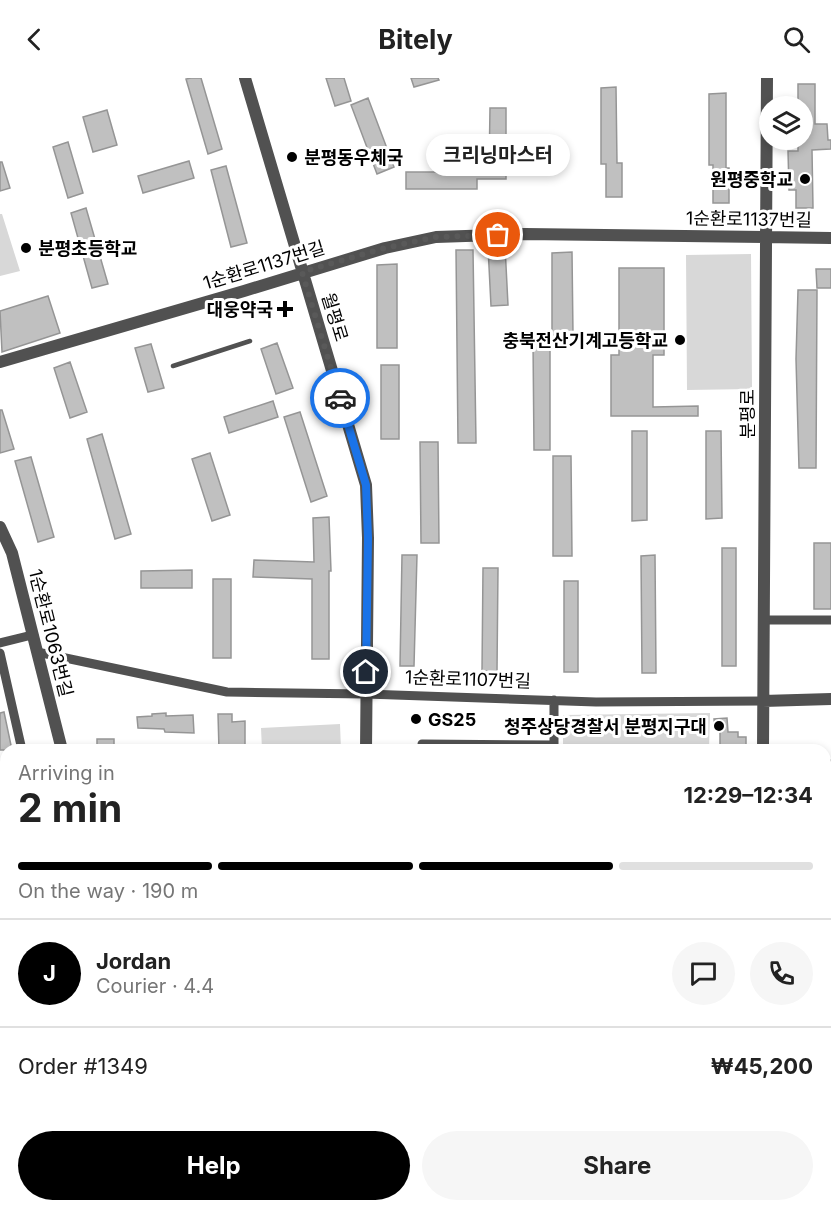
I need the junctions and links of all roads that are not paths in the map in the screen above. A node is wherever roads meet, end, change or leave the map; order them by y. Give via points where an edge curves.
1 (245, 78) edge
2 (767, 78) edge
3 (766, 237) junction
4 (831, 238) edge
5 (302, 272) junction
6 (250, 341) dead end
7 (0, 362) edge
8 (173, 366) dead end
9 (0, 527) edge
10 (764, 620) junction
11 (831, 620) edge
12 (32, 635) junction
13 (0, 643) edge
14 (37, 652) junction
15 (0, 653) edge
16 (366, 694) junction
17 (831, 699) edge
18 (554, 700) junction
19 (764, 701) junction
20 (21, 744) edge
21 (60, 744) edge
22 (366, 744) edge
23 (554, 744) edge
24 (763, 744) edge

1 - 5 street, 월평로
2 - 3 street, 분평로
3 - 4 street, 1순환로1137번길
3 - 5 street, 1순환로1137번길 via 436,237
3 - 10 street, 분평로
5 - 7 street, 1순환로1137번길
5 - 16 street, 월평로 via 366,485
6 - 8 lane
9 - 12 street, 1순환로1063번길 via 12,553
10 - 11 street
10 - 19 street, 분평로
12 - 13 street
12 - 14 street, 1순환로1063번길
14 - 16 street, 1순환로1107번길 via 227,692
14 - 21 street, 1순환로1063번길
15 - 20 street
16 - 18 street, 1순환로1107번길
16 - 22 street, 월평로
17 - 19 street, 1순환로1107번길
18 - 19 street, 1순환로1107번길
18 - 23 street
19 - 24 street, 분평로

